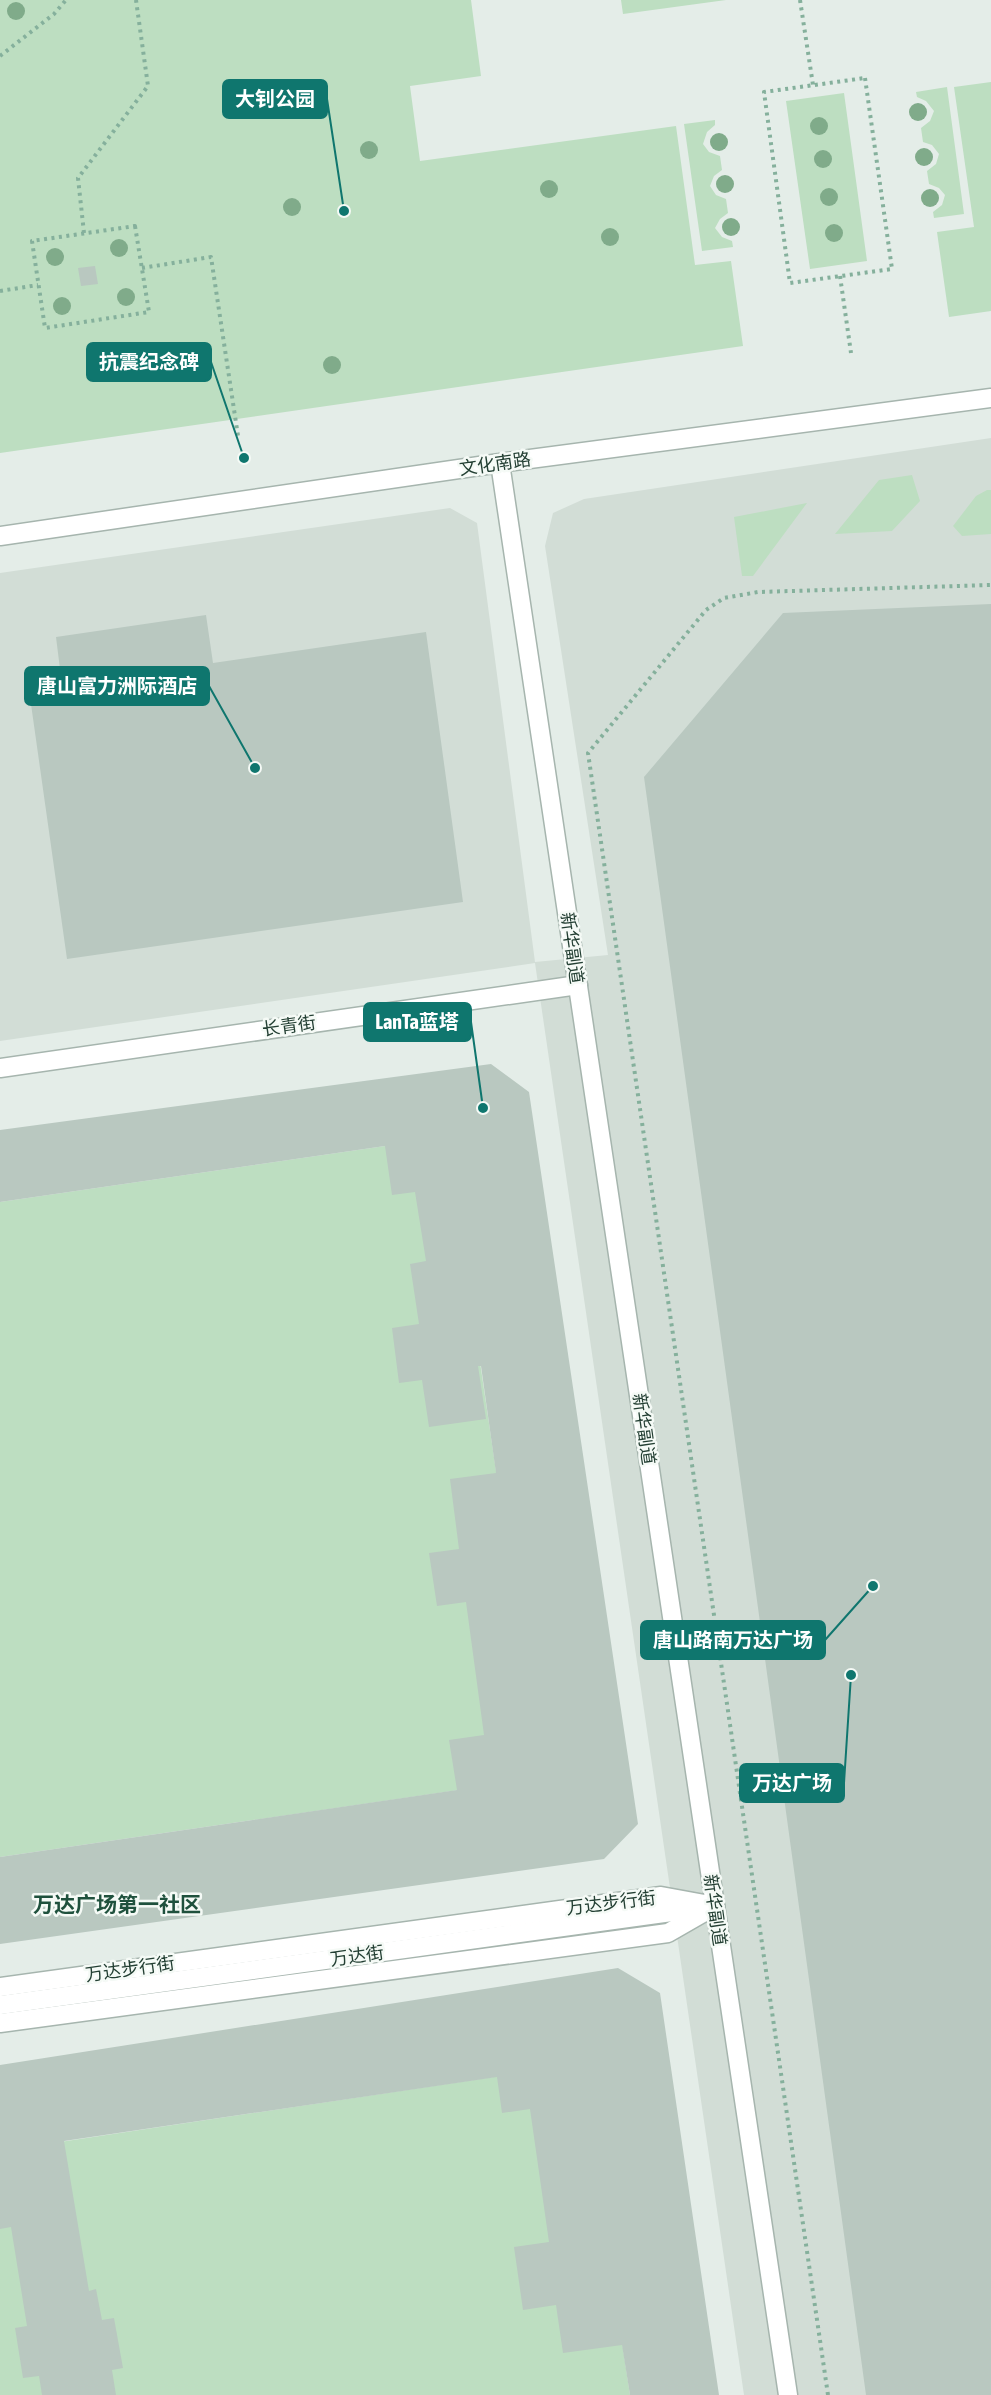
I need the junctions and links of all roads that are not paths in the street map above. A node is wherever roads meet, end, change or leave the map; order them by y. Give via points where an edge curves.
1 (991, 398) edge
2 (500, 463) junction
3 (0, 536) edge
4 (578, 984) junction
5 (0, 1068) edge
6 (715, 1906) junction
7 (0, 1987) edge
8 (0, 2005) edge
9 (0, 2023) edge
10 (788, 2395) edge

1 - 2 street, 文化南路
2 - 3 street, 文化南路
2 - 4 street, 新华副道
4 - 5 street, 长青街
4 - 6 street, 新华副道
6 - 7 street, 万达步行街 via 661,1896
6 - 8 street, 万达街
6 - 9 street, 万达步行街 via 668,1933
6 - 10 street, 新华副道

